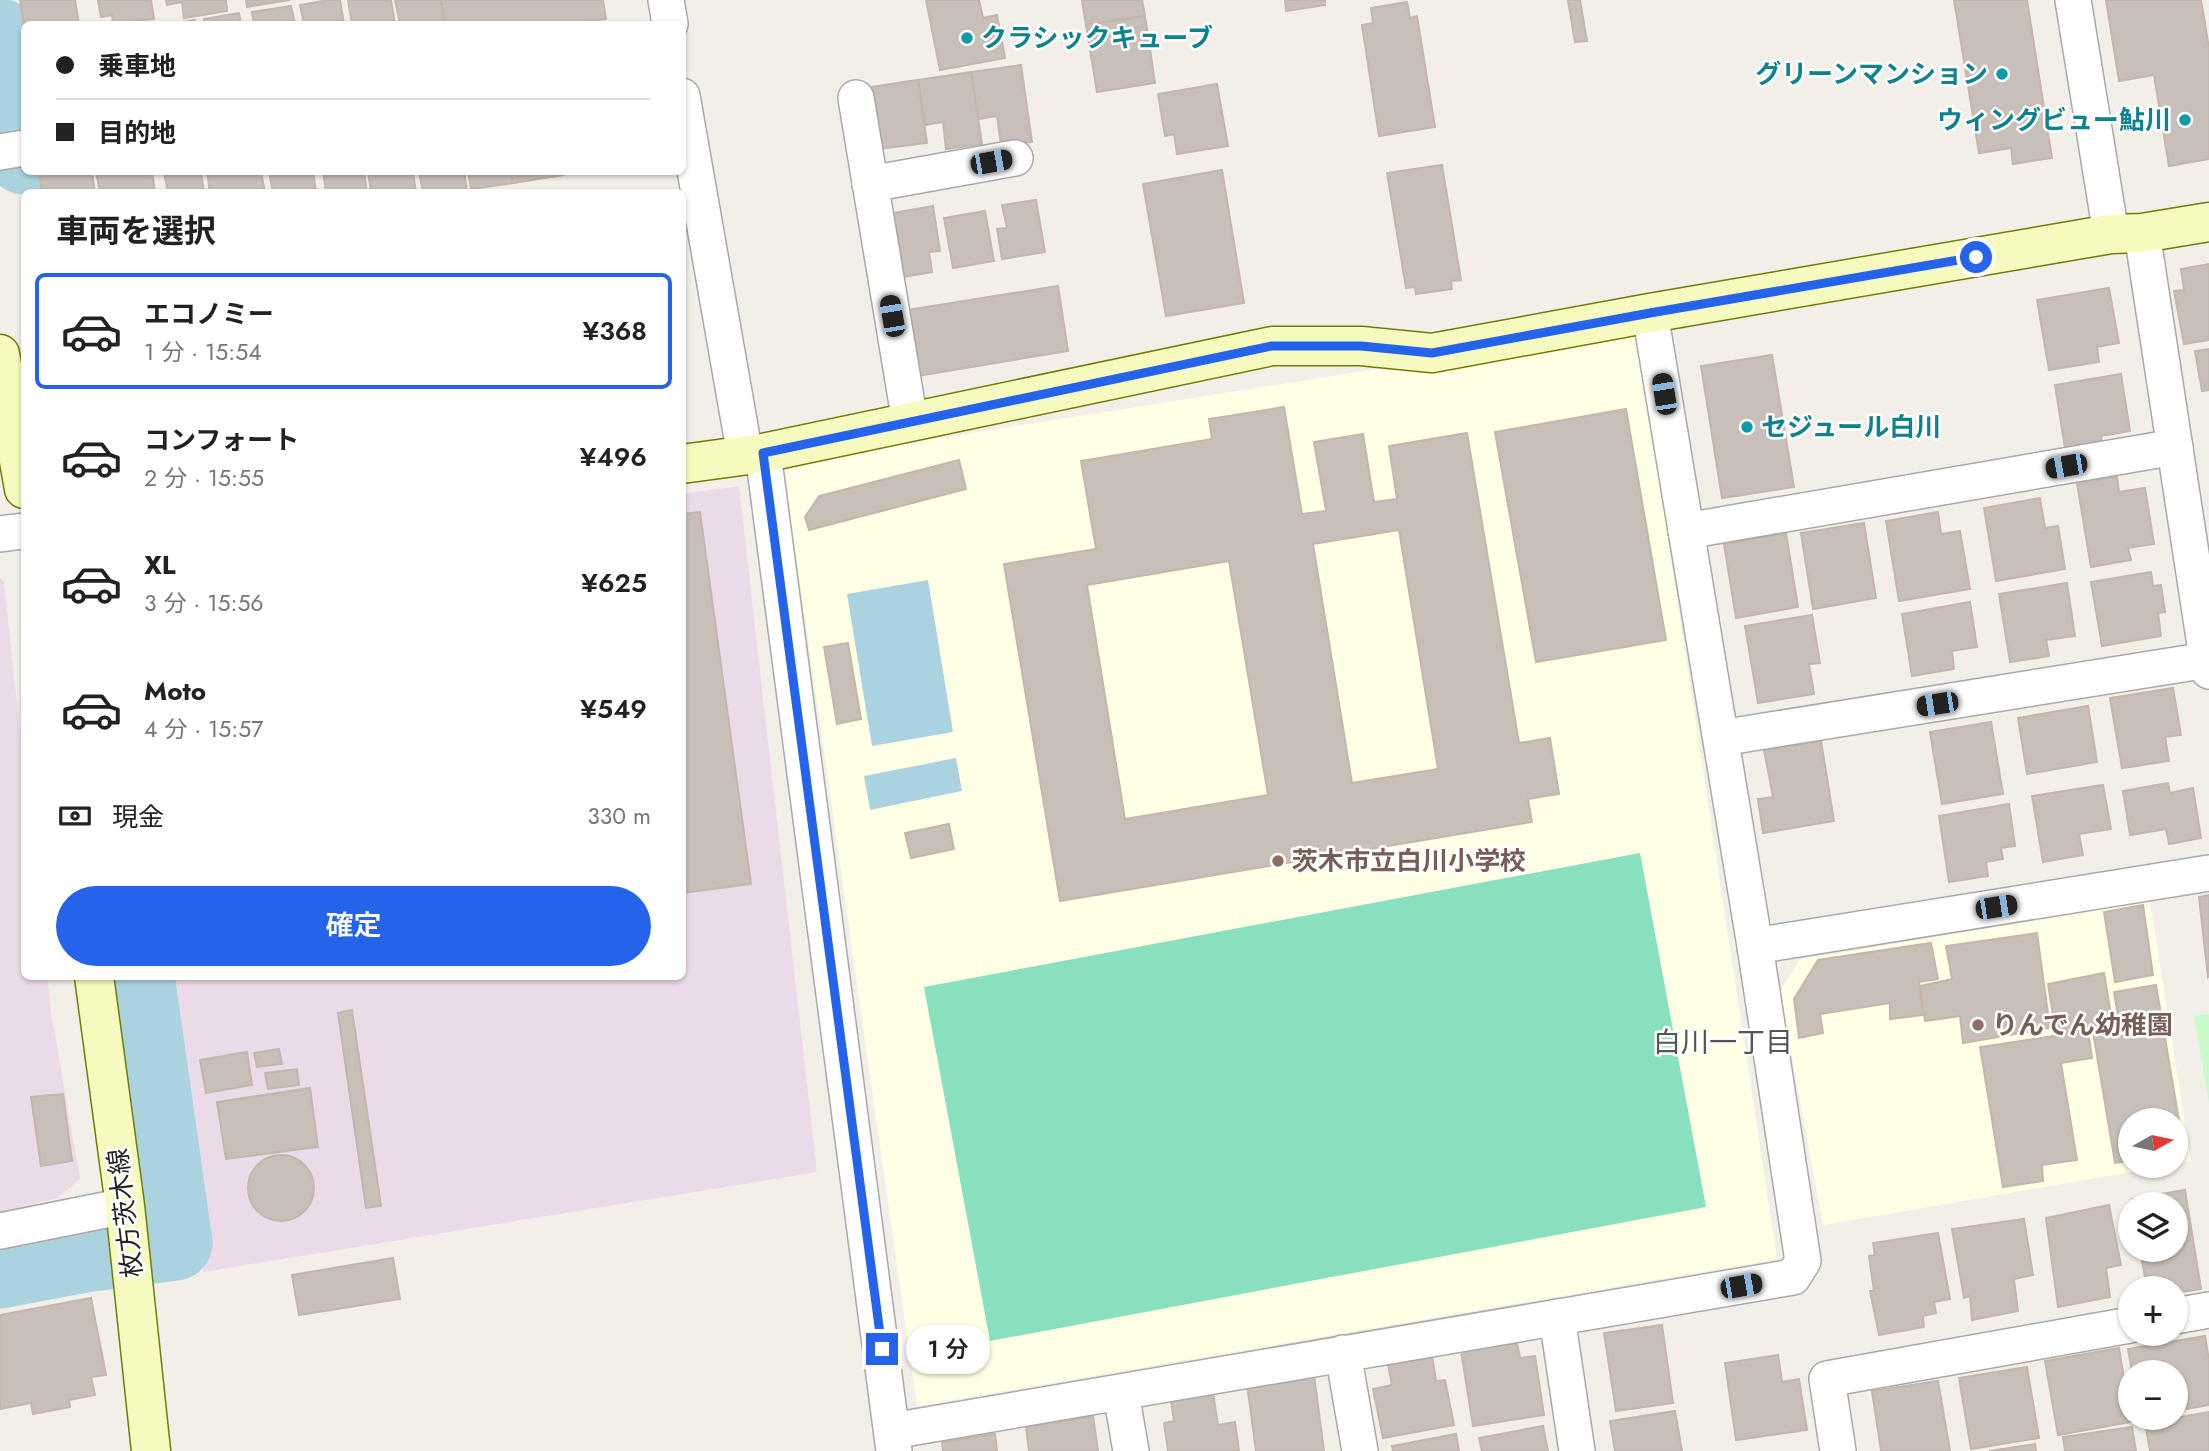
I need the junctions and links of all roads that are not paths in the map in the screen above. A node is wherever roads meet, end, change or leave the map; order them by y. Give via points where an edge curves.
1 (666, 0) edge
2 (2073, 0) edge
3 (670, 21) edge
4 (856, 98) dead end
5 (686, 116) edge
6 (1015, 158) dead end
7 (870, 184) junction
8 (2209, 222) edge
9 (2127, 234) junction
10 (1650, 313) junction
11 (0, 354) edge
12 (910, 422) junction
13 (2175, 447) junction
14 (754, 454) junction
15 (686, 463) edge
16 (21, 472) edge
17 (21, 531) edge
18 (1686, 531) junction
19 (0, 534) edge
20 (2208, 666) edge
21 (1721, 738) junction
22 (2209, 873) edge
23 (1755, 946) junction
24 (95, 980) edge
25 (126, 1216) junction
26 (0, 1231) edge
27 (2209, 1310) edge
28 (2188, 1314) edge
29 (1557, 1317) junction
30 (2118, 1327) edge
31 (1343, 1353) junction
32 (1121, 1393) junction
33 (893, 1441) edge
34 (151, 1451) edge
35 (1131, 1451) edge
36 (1360, 1451) edge
37 (1577, 1451) edge
38 (1838, 1451) edge

1 - 3 street
2 - 9 street
4 - 7 street
5 - 14 street
6 - 7 street
7 - 12 street
8 - 9 street
9 - 10 street
9 - 13 street
10 - 12 street via 1432,353 1361,346 1272,346
10 - 18 street
11 - 16 street
12 - 14 street
13 - 18 street
13 - 20 street
14 - 15 street
14 - 33 street
17 - 19 street
18 - 21 street
20 - 21 street
21 - 23 street
22 - 23 street
23 - 29 street via 1802,1261 1793,1277
24 - 25 street, 枚方茨木線
25 - 26 street
25 - 34 street, 枚方茨木線
27 - 28 street
29 - 31 street
29 - 37 street
30 - 38 street via 1827,1379
31 - 32 street
31 - 36 street
32 - 33 street
32 - 35 street

